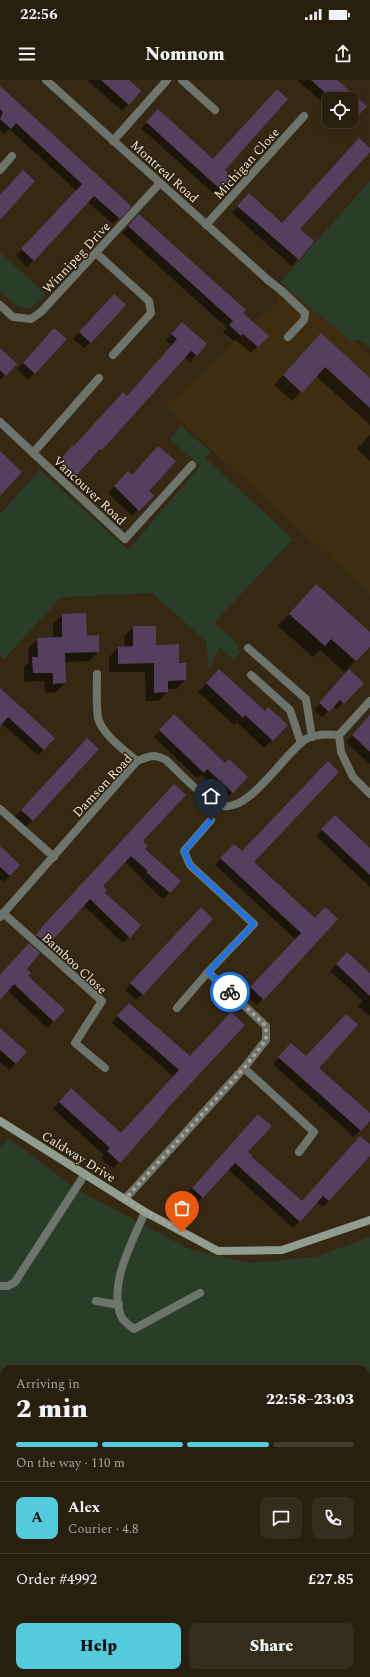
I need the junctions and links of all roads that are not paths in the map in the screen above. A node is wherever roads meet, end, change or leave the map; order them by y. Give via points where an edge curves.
1 (46, 80) edge
2 (167, 80) edge
3 (182, 80) edge
4 (215, 110) dead end
5 (304, 116) dead end
6 (113, 141) junction
7 (12, 156) dead end
8 (0, 170) edge
9 (160, 183) junction
10 (206, 225) junction
11 (96, 253) junction
12 (0, 305) edge
13 (288, 337) dead end
14 (112, 355) dead end
15 (99, 378) dead end
16 (0, 422) edge
17 (33, 453) junction
18 (192, 465) dead end
19 (248, 648) dead end
20 (97, 674) dead end
21 (251, 674) dead end
22 (370, 702) edge
23 (339, 735) junction
24 (312, 737) junction
25 (301, 743) junction
26 (137, 761) junction
27 (370, 794) edge
28 (0, 809) edge
29 (211, 820) dead end
30 (54, 857) junction
31 (2, 915) edge
32 (208, 972) junction
33 (177, 1008) dead end
34 (106, 1068) dead end
35 (244, 1068) junction
36 (0, 1121) edge
37 (299, 1152) dead end
38 (85, 1174) junction
39 (125, 1199) junction
40 (145, 1212) junction
41 (370, 1220) edge
42 (0, 1286) edge
43 (200, 1293) dead end
44 (96, 1301) dead end
45 (119, 1305) junction

1 - 6 street, Montreal Road
2 - 6 street
3 - 4 street
5 - 10 street, Michigan Close
6 - 9 street, Montreal Road
7 - 8 street
9 - 10 street, Montreal Road
9 - 11 street, Winnipeg Drive
10 - 13 street, Montreal Road via 305,313 304,320
11 - 12 street, Winnipeg Drive via 41,312 31,319 13,317
11 - 14 street via 149,301 152,313
15 - 17 street
16 - 17 street, Vancouver Road
17 - 18 street, Vancouver Road via 125,539
19 - 24 street via 306,699
20 - 26 street via 98,718 103,728 120,747
21 - 25 street via 290,710
22 - 23 street
23 - 24 street, Damson Road
23 - 27 street via 341,752 353,777
24 - 25 street, Damson Road
25 - 26 street, Damson Road via 262,785 241,803 231,806 222,806 202,792 160,756 153,755
26 - 30 street, Damson Road
28 - 30 street
29 - 32 street via 184,851 190,865 254,924
30 - 31 street, Damson Road
31 - 34 street, Bamboo Close via 102,1001 75,1043
32 - 33 street
32 - 35 street via 266,1026 266,1040
35 - 37 street via 314,1132
35 - 39 street
36 - 38 street, Caldway Drive
38 - 39 street, Caldway Drive
38 - 42 street via 16,1282
39 - 40 street, Caldway Drive
40 - 41 street, Caldway Drive via 218,1251 282,1250
40 - 45 street via 122,1267 117,1292
43 - 45 street via 134,1329 121,1317
44 - 45 street

